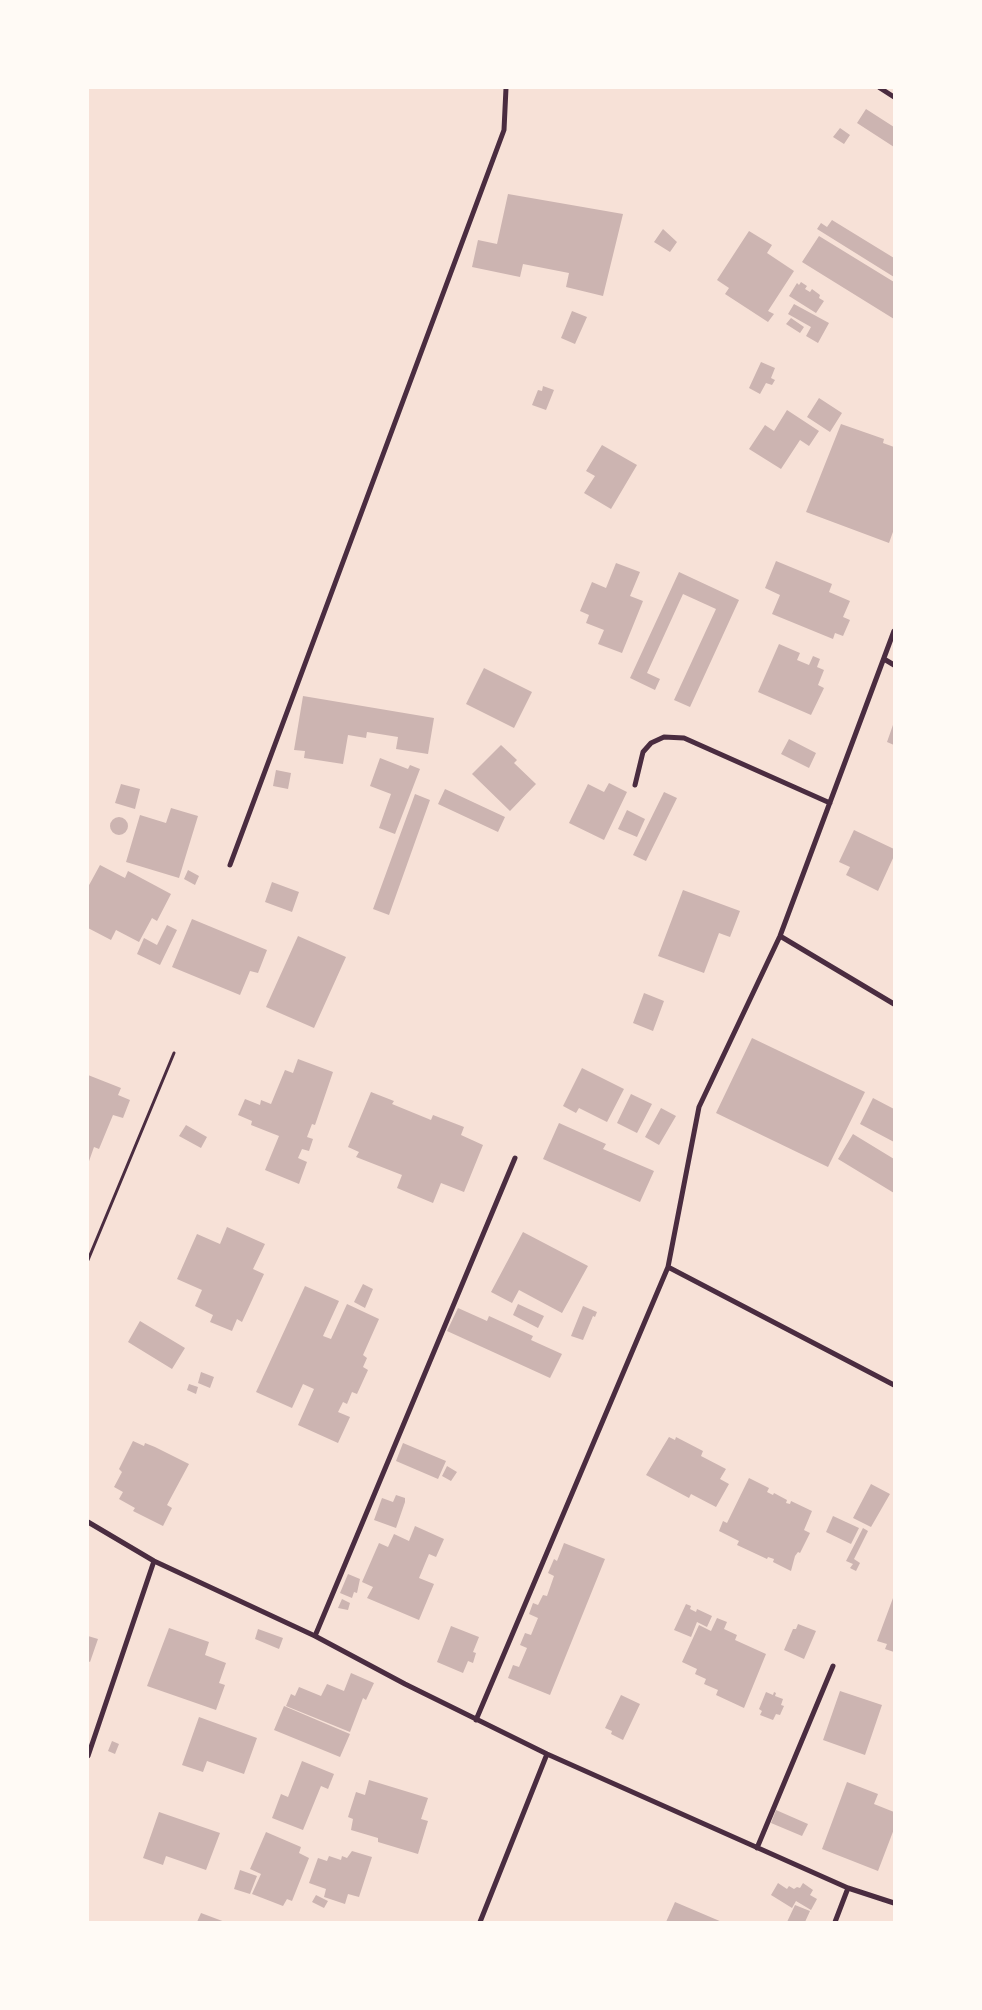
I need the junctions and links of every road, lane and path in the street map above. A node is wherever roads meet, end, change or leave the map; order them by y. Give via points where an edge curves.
1 (506, 88) edge
2 (880, 88) edge
3 (894, 97) edge
4 (894, 631) edge
5 (884, 659) junction
6 (894, 665) edge
7 (635, 785) dead end
8 (830, 803) junction
9 (230, 865) dead end
10 (780, 936) junction
11 (894, 1004) edge
12 (174, 1053) dead end
13 (515, 1158) dead end
14 (88, 1260) edge
15 (668, 1267) junction
16 (894, 1385) edge
17 (88, 1522) edge
18 (154, 1561) junction
19 (315, 1636) junction
20 (833, 1666) dead end
21 (476, 1720) junction
22 (547, 1754) junction
23 (88, 1756) edge
24 (757, 1848) junction
25 (848, 1888) junction
26 (894, 1903) edge
27 (480, 1922) edge
28 (835, 1922) edge

1 - 9 street via 504,130
2 - 3 street
4 - 5 street
5 - 6 street
5 - 8 street
7 - 8 street via 644,752 651,743 664,737 684,738
8 - 10 street
10 - 11 street
10 - 15 street via 699,1107
12 - 14 path
13 - 19 street
15 - 16 street
15 - 21 street
17 - 18 street
18 - 19 street
18 - 23 street
19 - 21 street
20 - 24 street
21 - 22 street
22 - 24 street
22 - 27 street
24 - 25 street
25 - 26 street
25 - 28 street

